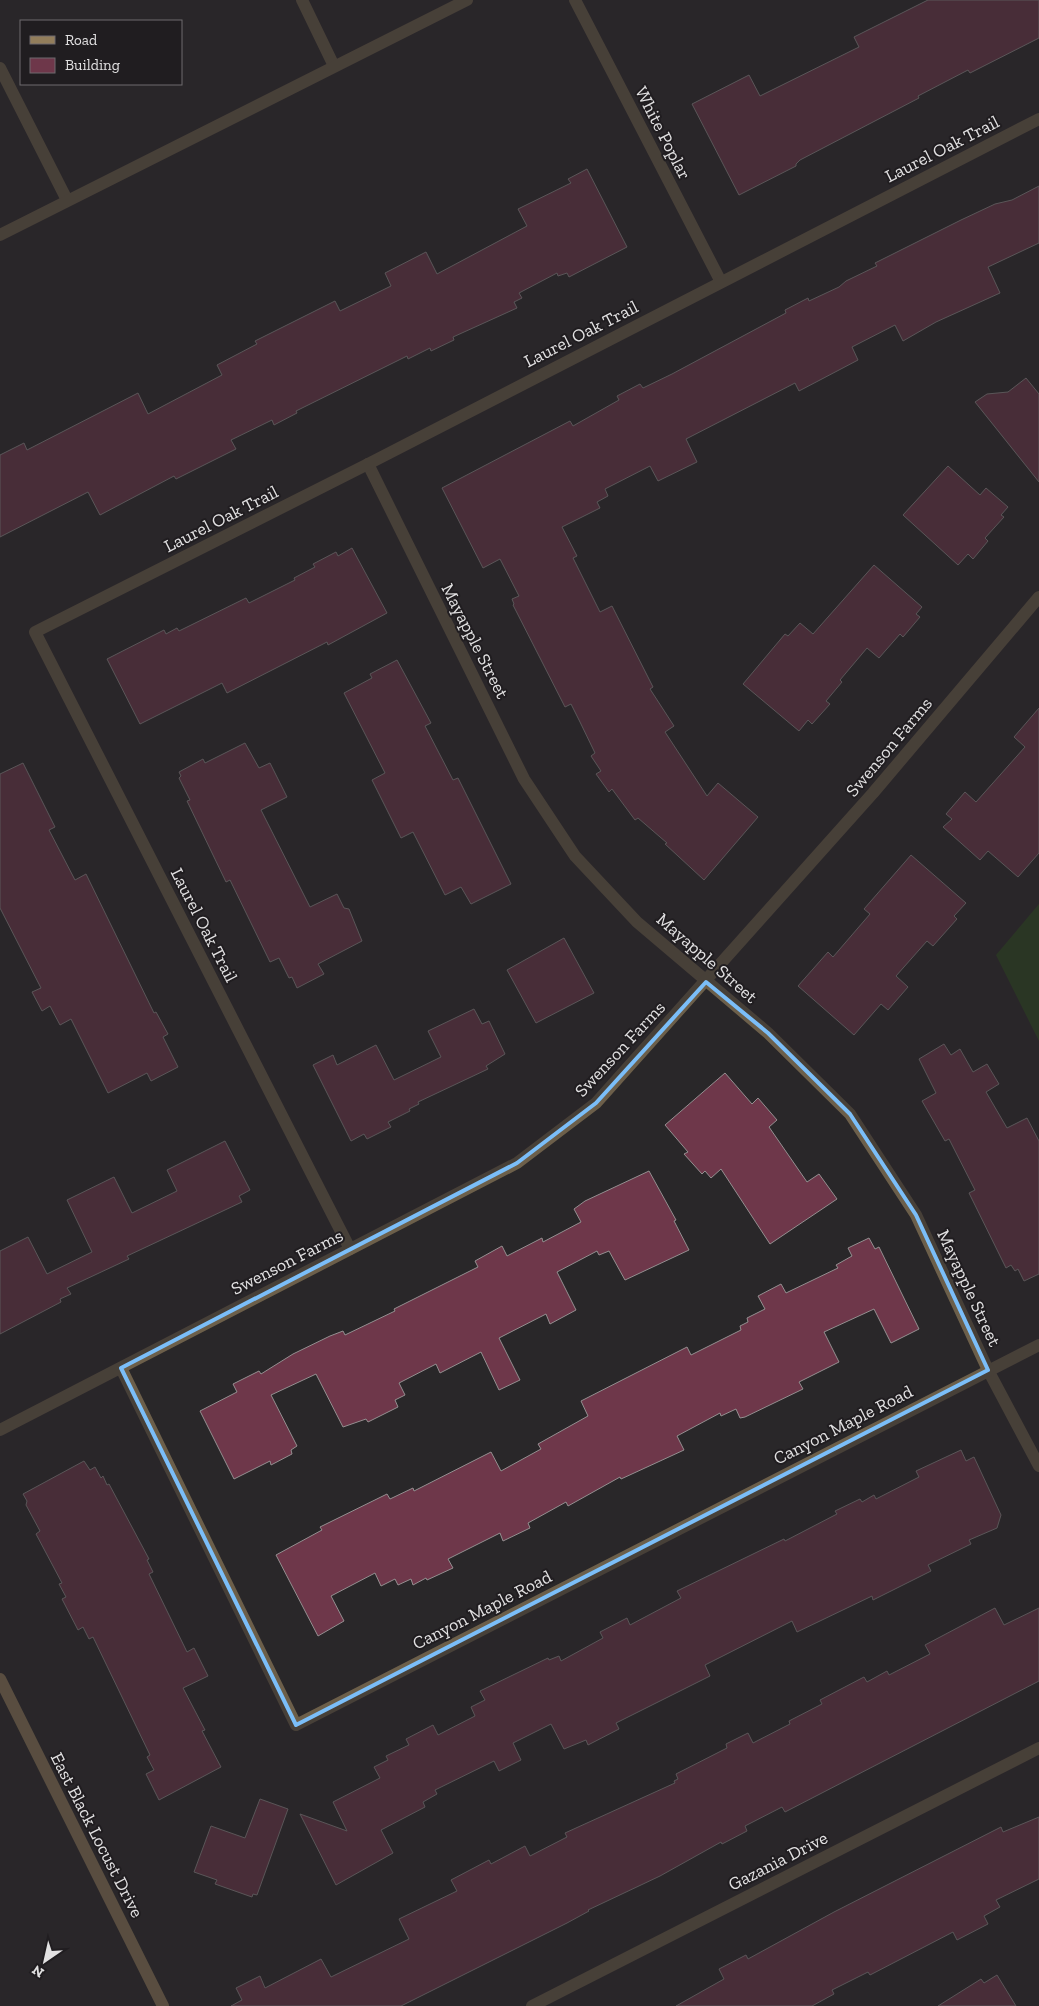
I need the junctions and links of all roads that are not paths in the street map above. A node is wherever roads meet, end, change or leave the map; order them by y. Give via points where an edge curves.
1 (302, 0) edge
2 (468, 0) edge
3 (575, 0) edge
4 (334, 66) junction
5 (0, 68) edge
6 (1039, 119) edge
7 (67, 200) junction
8 (0, 235) edge
9 (721, 282) junction
10 (368, 464) junction
11 (1039, 597) edge
12 (706, 982) junction
13 (350, 1249) junction
14 (1039, 1345) edge
15 (120, 1368) junction
16 (988, 1370) junction
17 (0, 1430) edge
18 (1039, 1466) edge
19 (0, 1679) edge
20 (1039, 1748) edge
21 (163, 2006) edge
22 (532, 2006) edge

1 - 4 street
2 - 4 street
3 - 9 street, White Poplar
4 - 7 street
5 - 7 street
6 - 9 street, Laurel Oak Trail
7 - 8 street
9 - 10 street, Laurel Oak Trail
10 - 12 street, Mayapple Street via 524,778 575,856 637,922
10 - 13 street, Laurel Oak Trail via 34,632
11 - 12 street, Swenson Farms via 873,793
12 - 13 street, Swenson Farms via 596,1103 525,1157
12 - 16 street, Mayapple Street via 768,1033 850,1114 916,1215
13 - 15 street, Swenson Farms
14 - 16 street, Canyon Maple Road
15 - 16 street, Canyon Maple Road via 296,1725
15 - 17 street, Swenson Farms
16 - 18 street, Mayapple Street
19 - 21 street, East Black Locust Drive
20 - 22 street, Gazania Drive

